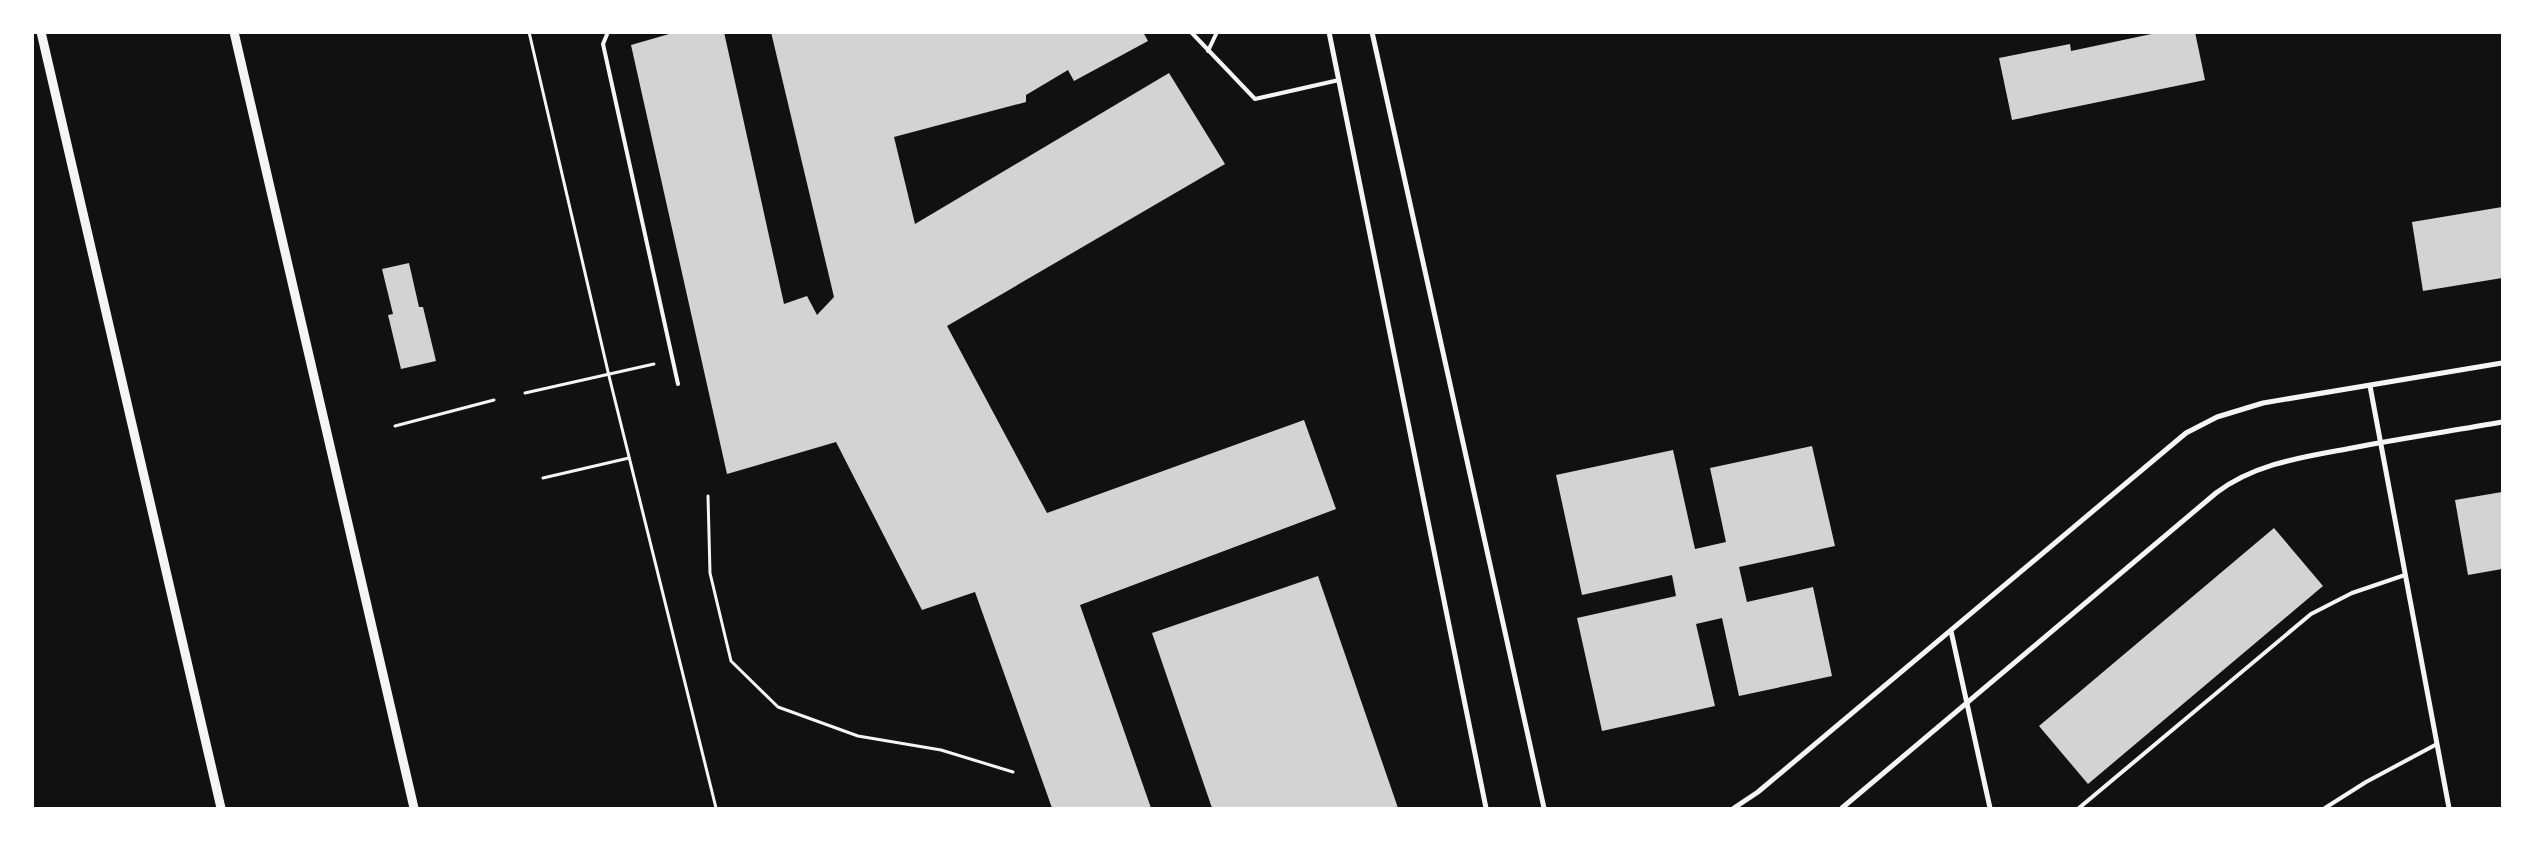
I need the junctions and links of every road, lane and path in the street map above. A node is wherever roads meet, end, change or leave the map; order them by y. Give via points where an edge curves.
1 (41, 32) edge
2 (234, 32) edge
3 (528, 32) edge
4 (608, 32) edge
5 (1191, 32) edge
6 (1216, 32) edge
7 (1329, 32) edge
8 (1372, 32) edge
9 (1208, 51) junction
10 (1339, 80) junction
11 (673, 360) junction
12 (2502, 363) edge
13 (609, 376) junction
14 (678, 384) dead end
15 (2370, 386) junction
16 (525, 393) dead end
17 (494, 400) dead end
18 (2502, 422) edge
19 (394, 426) dead end
20 (2381, 442) junction
21 (629, 458) junction
22 (543, 478) dead end
23 (708, 496) dead end
24 (2405, 574) junction
25 (1951, 630) junction
26 (1967, 704) junction
27 (2437, 744) junction
28 (1013, 772) dead end
29 (221, 808) edge
30 (414, 808) edge
31 (716, 808) edge
32 (1486, 808) edge
33 (1544, 808) edge
34 (1734, 808) edge
35 (1842, 808) edge
36 (1990, 808) edge
37 (2079, 808) edge
38 (2325, 808) edge
39 (2449, 808) edge

1 - 29 street
2 - 30 street
3 - 13 path
4 - 11 lane via 603,44
5 - 9 lane
6 - 9 lane
7 - 10 street
8 - 33 street
9 - 10 lane via 1255,98
10 - 32 street
11 - 13 path
11 - 14 lane
12 - 15 street
13 - 16 path
13 - 21 path
15 - 20 street
15 - 25 street via 2263,403 2217,417 2186,433
17 - 19 path
18 - 20 street
20 - 24 street
20 - 26 street via 2277,463 2250,472 2223,488
21 - 22 path
21 - 31 path
23 - 28 path via 710,573 731,661 778,707 858,736 941,750
24 - 27 street
24 - 37 lane via 2352,593 2310,614
25 - 26 street
25 - 34 street via 1758,792
26 - 35 street
26 - 36 street
27 - 38 lane
27 - 39 street

